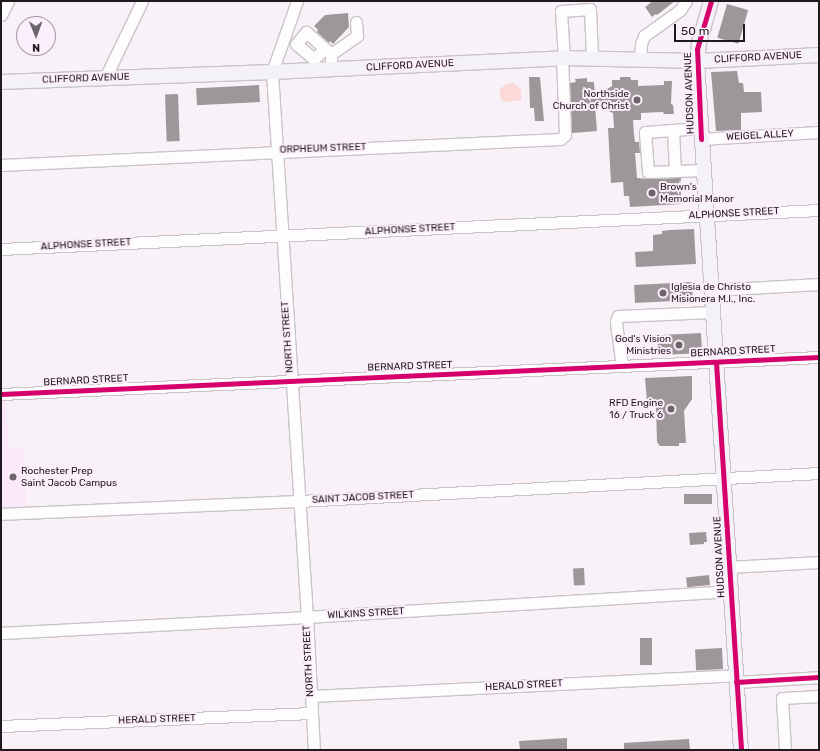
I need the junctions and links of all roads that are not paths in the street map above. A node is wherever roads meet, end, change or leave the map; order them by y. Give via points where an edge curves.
1 (8, 1) edge
2 (142, 1) edge
3 (297, 1) edge
4 (686, 1) edge
5 (711, 1) edge
6 (1, 15) edge
7 (356, 22) dead end
8 (287, 29) junction
9 (328, 51) junction
10 (819, 55) edge
11 (592, 57) junction
12 (563, 58) junction
13 (640, 59) junction
14 (697, 61) junction
15 (331, 70) junction
16 (272, 72) junction
17 (105, 78) junction
18 (1, 82) edge
19 (673, 130) junction
20 (819, 132) edge
21 (701, 134) junction
22 (277, 151) junction
23 (1, 165) edge
24 (703, 170) junction
25 (675, 171) junction
26 (819, 210) edge
27 (706, 216) junction
28 (282, 235) junction
29 (1, 249) edge
30 (819, 284) edge
31 (712, 290) junction
32 (714, 312) junction
33 (819, 357) edge
34 (716, 362) junction
35 (622, 366) junction
36 (291, 381) junction
37 (1, 394) edge
38 (819, 473) edge
39 (724, 478) junction
40 (300, 501) junction
41 (1, 514) edge
42 (819, 562) edge
43 (729, 567) junction
44 (731, 591) junction
45 (307, 617) junction
46 (1, 633) edge
47 (819, 678) edge
48 (736, 679) junction
49 (312, 696) junction
50 (819, 696) edge
51 (312, 713) junction
52 (1, 726) edge
53 (314, 750) edge
54 (741, 750) edge
55 (785, 750) edge

1 - 6 street
2 - 17 street
3 - 8 street, NORTH STREET
4 - 13 street via 680,10 644,36
5 - 14 main road, HUDSON AVENUE via 698,43
7 - 9 street via 357,36
8 - 9 street via 301,38 306,32
8 - 16 street, NORTH STREET
9 - 15 street
10 - 14 main road, CLIFFORD AVENUE
11 - 12 main road, CLIFFORD AVENUE
11 - 12 street via 590,9 561,11
11 - 13 main road, CLIFFORD AVENUE
12 - 15 main road, CLIFFORD AVENUE
12 - 22 street, ORPHEUM STREET via 565,135 560,139
13 - 14 main road, CLIFFORD AVENUE
14 - 21 main road, HUDSON AVENUE
15 - 16 main road, CLIFFORD AVENUE
16 - 17 main road, CLIFFORD AVENUE
16 - 22 street, NORTH STREET
17 - 18 main road, CLIFFORD AVENUE
19 - 21 street, WEIGEL ALLEY
19 - 25 street
19 - 25 street, WEIGEL ALLEY via 646,132 646,138 648,172
20 - 21 street, WEIGEL ALLEY
21 - 24 main road, HUDSON AVENUE
22 - 23 street, ORPHEUM STREET
22 - 28 street, NORTH STREET
24 - 25 street
24 - 27 main road, HUDSON AVENUE
26 - 27 street, ALPHONSE STREET
27 - 28 street, ALPHONSE STREET
27 - 31 main road, HUDSON AVENUE
28 - 29 street, ALPHONSE STREET
28 - 36 street, NORTH STREET
30 - 31 street
31 - 32 main road, HUDSON AVENUE
32 - 34 main road, HUDSON AVENUE
32 - 35 street via 618,316 616,332
33 - 34 street, BERNARD STREET
34 - 35 street, BERNARD STREET
34 - 39 main road, HUDSON AVENUE
35 - 36 street, BERNARD STREET
36 - 37 street, BERNARD STREET
36 - 40 street, NORTH STREET
38 - 39 street, SAINT JACOB STREET
39 - 40 street, SAINT JACOB STREET
39 - 43 main road, HUDSON AVENUE
40 - 41 street, SAINT JACOB STREET
40 - 45 street, NORTH STREET
42 - 43 street
43 - 44 main road, HUDSON AVENUE
44 - 45 street, WILKINS STREET
44 - 48 main road, HUDSON AVENUE
45 - 46 street, WILKINS STREET
45 - 49 street, NORTH STREET
47 - 48 street, HERALD STREET
48 - 49 street, HERALD STREET
48 - 54 main road, HUDSON AVENUE
49 - 51 street, NORTH STREET
50 - 55 street via 782,698
51 - 52 street, HERALD STREET
51 - 53 street, NORTH STREET

